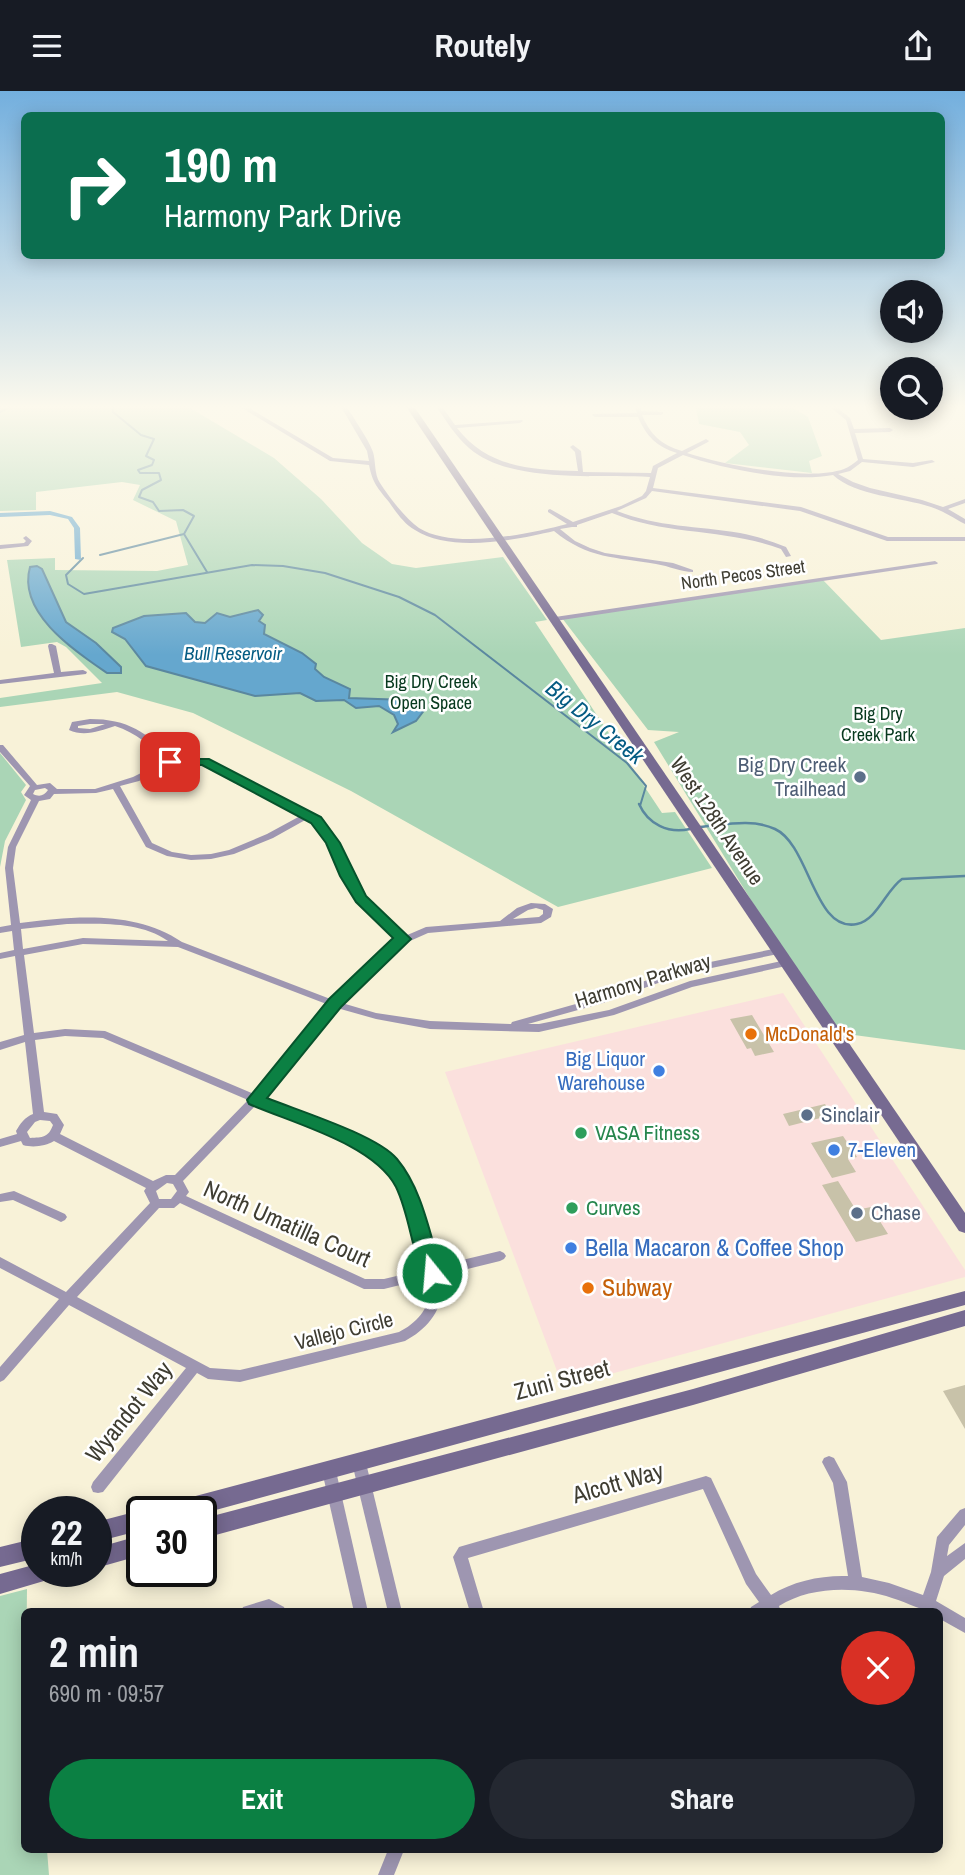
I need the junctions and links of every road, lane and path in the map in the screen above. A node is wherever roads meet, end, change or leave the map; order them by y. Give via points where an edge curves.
1 (381, 488) edge
2 (465, 488) edge
3 (860, 488) edge
4 (650, 489) joint
5 (965, 501) edge
6 (943, 509) junction
7 (551, 510) dead end
8 (611, 512) junction
9 (965, 522) edge
10 (575, 526) junction
11 (557, 530) junction
12 (498, 537) junction
13 (26, 538) dead end
14 (965, 539) edge
15 (0, 547) edge
16 (788, 556) dead end
17 (935, 563) dead end
18 (691, 571) dead end
19 (555, 619) junction
20 (52, 646) dead end
21 (83, 672) dead end
22 (58, 674) junction
23 (0, 682) edge
24 (116, 723) dead end
25 (0, 747) edge
26 (170, 762) junction
27 (35, 787) junction
28 (117, 787) junction
29 (53, 792) junction
30 (36, 799) junction
31 (309, 815) junction
32 (504, 921) dead end
33 (15, 927) junction
34 (0, 930) edge
35 (403, 939) junction
36 (179, 944) junction
37 (19, 952) junction
38 (0, 956) edge
39 (782, 957) junction
40 (675, 973) junction
41 (682, 986) junction
42 (335, 1003) junction
43 (511, 1026) junction
44 (28, 1037) junction
45 (0, 1046) edge
46 (255, 1100) junction
47 (39, 1116) junction
48 (54, 1136) junction
49 (22, 1137) junction
50 (0, 1143) edge
51 (177, 1180) junction
52 (153, 1186) junction
53 (0, 1198) edge
54 (180, 1198) junction
55 (156, 1204) junction
56 (61, 1217) dead end
57 (965, 1226) edge
58 (500, 1257) dead end
59 (0, 1262) edge
60 (432, 1273) junction
61 (965, 1298) edge
62 (67, 1299) junction
63 (965, 1318) edge
64 (195, 1366) junction
65 (0, 1376) edge
66 (359, 1462) junction
67 (829, 1462) dead end
68 (329, 1471) junction
69 (364, 1485) junction
70 (98, 1487) dead end
71 (334, 1493) junction
72 (217, 1500) edge
73 (965, 1515) edge
74 (217, 1525) edge
75 (965, 1550) edge
76 (21, 1552) edge
77 (0, 1557) edge
78 (938, 1572) junction
79 (21, 1578) edge
80 (856, 1583) junction
81 (0, 1584) edge
82 (928, 1603) junction
83 (360, 1608) edge
84 (394, 1608) edge
85 (476, 1608) edge
86 (765, 1608) edge
87 (768, 1608) edge
88 (936, 1608) edge
89 (943, 1612) edge
90 (965, 1626) edge
91 (395, 1853) edge
92 (386, 1875) edge

1 - 12 street via 421,531 456,540
2 - 12 main road, West 128th Avenue
3 - 6 street
4 - 8 street via 644,497
4 - 14 street via 801,509 880,541
5 - 6 street
6 - 9 street
7 - 10 street
8 - 10 street
8 - 16 street via 641,522 762,539 784,548
10 - 11 street
11 - 12 street
11 - 18 street via 576,546 597,554
12 - 19 main road, West 128th Avenue
13 - 15 street via 26,545
17 - 19 street, North Pecos Street
19 - 39 main road, West 128th Avenue
20 - 22 street
21 - 22 street
22 - 23 street
24 - 26 street via 136,729
25 - 27 street
26 - 28 street
26 - 31 street via 204,761
27 - 29 street via 50,786
27 - 30 street via 28,793
28 - 29 street
28 - 31 street via 149,845 180,856 219,857 239,852
29 - 30 street
30 - 33 street via 12,847 9,868
31 - 35 street via 328,835 361,899
32 - 35 street via 426,930
33 - 34 street, Harmony Parkway
33 - 36 street, Harmony Parkway via 106,922 162,933
33 - 37 street
35 - 42 street via 389,947
36 - 37 street, Harmony Parkway via 83,941
36 - 42 street, Harmony Parkway
37 - 38 street, Harmony Parkway
37 - 44 street
39 - 40 street, Harmony Parkway
39 - 41 street, Harmony Parkway
39 - 57 main road, West 128th Avenue
40 - 41 street
40 - 43 street, Harmony Parkway
41 - 43 street, Harmony Parkway via 586,1020 539,1028
42 - 43 street, Harmony Parkway via 413,1023
42 - 46 street
44 - 45 street, Vallejo Circle
44 - 46 street, Vallejo Circle via 78,1031 115,1038
44 - 47 street
46 - 51 street
46 - 60 street, Vallejo Circle via 366,1146 390,1162 405,1186
47 - 48 street via 57,1121
47 - 49 street via 24,1124
48 - 49 street via 36,1143
48 - 52 street
49 - 50 street
51 - 52 street via 166,1179
51 - 54 street via 183,1187
52 - 55 street via 150,1197
53 - 56 street via 14,1195
54 - 55 street via 167,1205
54 - 60 street, North Umatilla Court via 354,1281 384,1284
55 - 62 street
58 - 60 street, North Umatilla Court
59 - 62 street, Vallejo Circle
60 - 64 street, Vallejo Circle via 436,1298 431,1312 401,1338 240,1377 216,1375
61 - 66 main road, Zuni Street
62 - 64 street, Vallejo Circle
62 - 65 street
63 - 69 main road
64 - 70 street, Wyandot Way
66 - 68 main road, Zuni Street
66 - 69 street
67 - 80 street via 841,1482
68 - 71 street
68 - 72 main road, Zuni Street
69 - 71 main road
69 - 84 street
71 - 74 main road
71 - 83 street
73 - 78 street via 942,1542
75 - 78 street
76 - 77 main road
78 - 82 street
79 - 81 main road
80 - 82 street
80 - 87 street via 796,1590
82 - 88 street
85 - 86 street, Alcott Way via 460,1557 464,1552 706,1482
89 - 90 street
91 - 92 street

